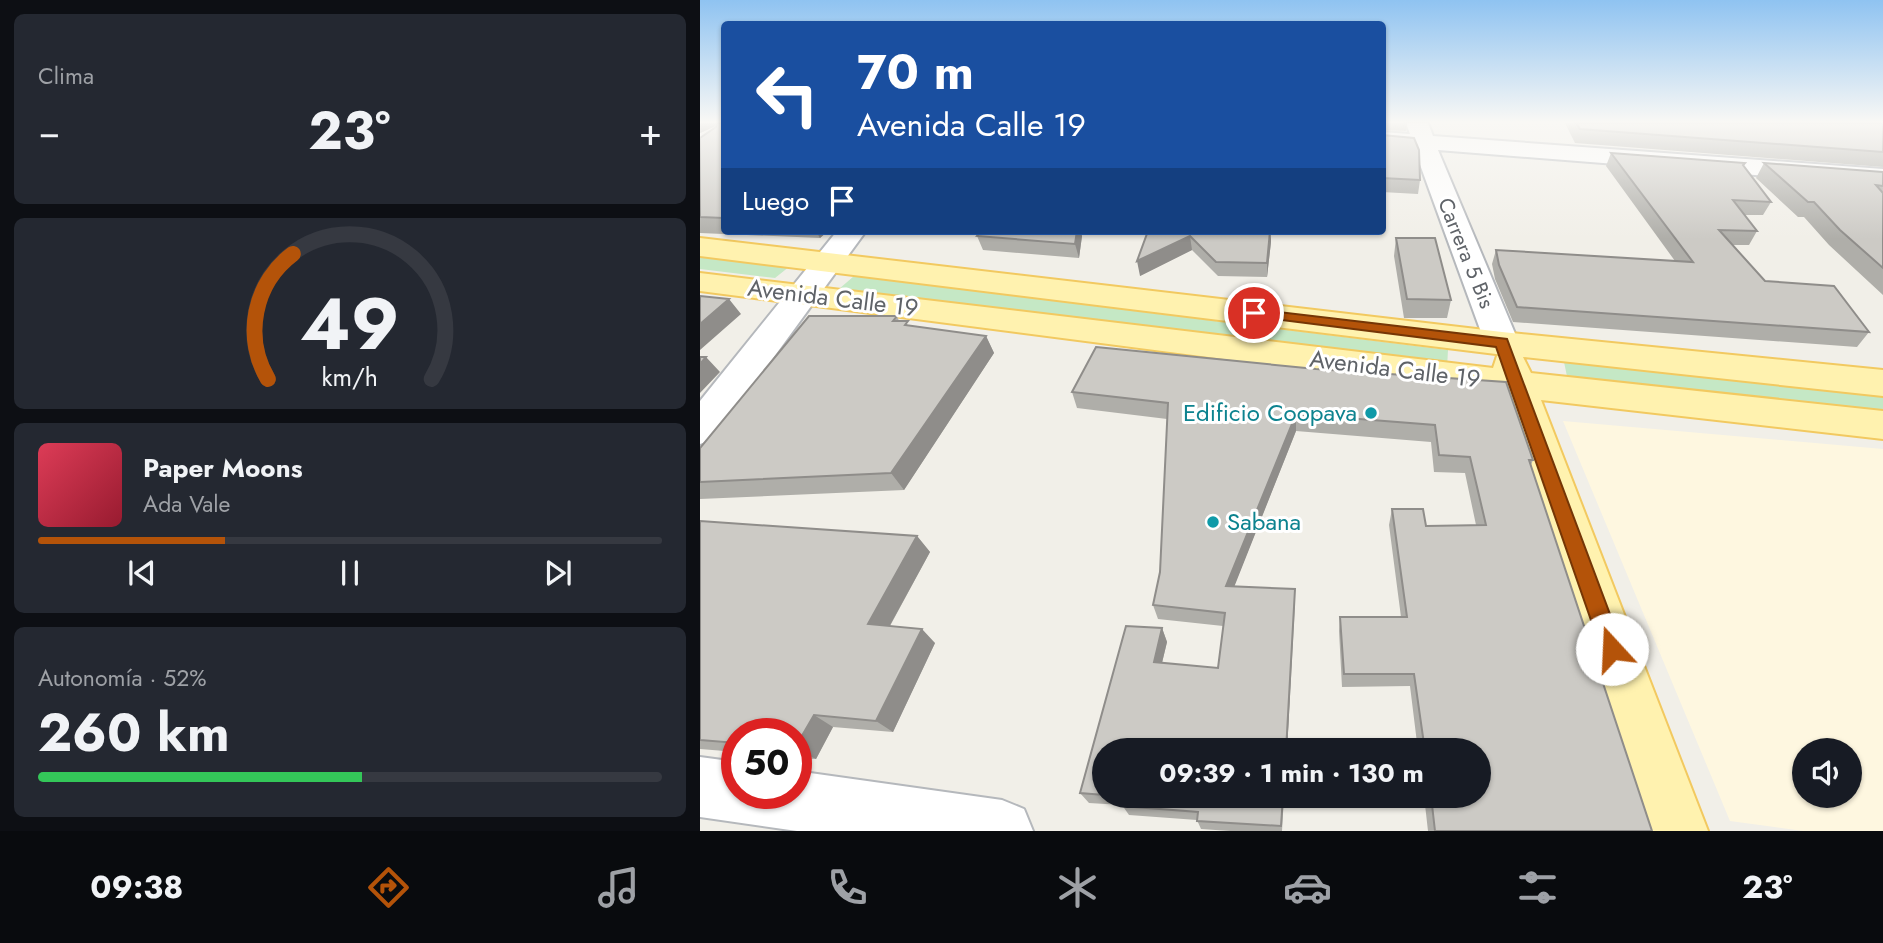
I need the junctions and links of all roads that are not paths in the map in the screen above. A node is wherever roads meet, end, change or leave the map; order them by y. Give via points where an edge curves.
1 (1431, 162) edge
2 (1727, 162) edge
3 (1883, 177) edge
4 (849, 235) edge
5 (700, 247) edge
6 (827, 263) junction
7 (700, 282) edge
8 (804, 295) junction
9 (1510, 363) junction
10 (1883, 383) edge
11 (1883, 425) edge
12 (700, 429) edge
13 (700, 787) edge
14 (721, 790) edge
15 (812, 803) edge
16 (1002, 831) edge
17 (1676, 831) edge

1 - 9 street, Carrera 5 Bis
2 - 3 street
4 - 6 street
5 - 6 main road, Avenida Calle 19
6 - 8 street
6 - 9 main road, Avenida Calle 19
7 - 8 main road, Avenida Calle 19
8 - 9 main road, Avenida Calle 19
8 - 12 street
9 - 10 main road, Avenida Calle 19
9 - 11 main road, Avenida Calle 19
9 - 17 main road
13 - 14 street
15 - 16 street

